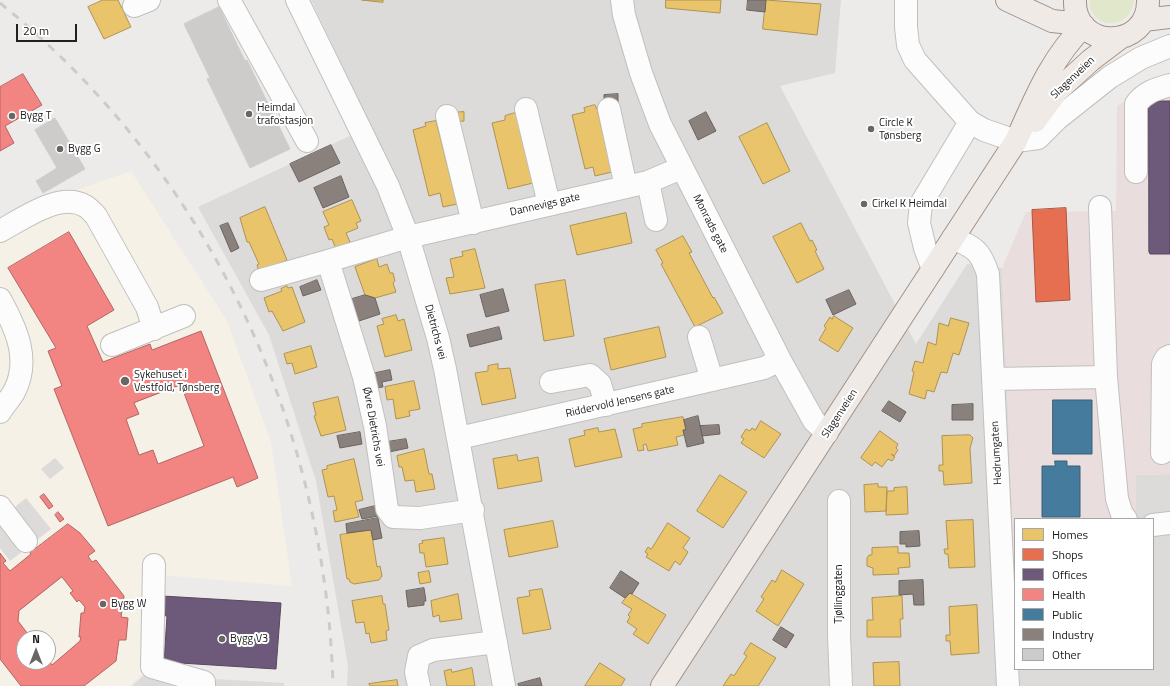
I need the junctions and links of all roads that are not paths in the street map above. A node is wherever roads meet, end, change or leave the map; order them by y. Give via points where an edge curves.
1 (229, 0) edge
2 (296, 0) edge
3 (622, 0) edge
4 (906, 0) edge
5 (1007, 0) edge
6 (1075, 0) edge
7 (1146, 10) edge
8 (1170, 17) edge
9 (1083, 25) junction
10 (1120, 38) junction
11 (1170, 46) edge
12 (1170, 85) edge
13 (526, 109) dead end
14 (609, 109) dead end
15 (447, 116) dead end
16 (970, 122) junction
17 (308, 141) dead end
18 (1016, 141) junction
19 (681, 168) junction
20 (1136, 172) dead end
21 (648, 182) junction
22 (626, 187) junction
23 (549, 204) junction
24 (1100, 207) dead end
25 (656, 220) dead end
26 (473, 223) junction
27 (0, 231) edge
28 (408, 237) junction
29 (953, 238) junction
30 (328, 261) junction
31 (933, 269) junction
32 (261, 280) dead end
33 (0, 299) edge
34 (184, 316) dead end
35 (154, 329) junction
36 (699, 337) dead end
37 (112, 345) dead end
38 (1170, 356) edge
39 (780, 360) junction
40 (1106, 376) junction
41 (994, 379) junction
42 (712, 380) junction
43 (551, 382) dead end
44 (606, 405) junction
45 (0, 412) edge
46 (827, 433) junction
47 (458, 438) junction
48 (1162, 453) dead end
49 (839, 501) dead end
50 (0, 507) edge
51 (473, 510) junction
52 (1125, 518) edge
53 (1170, 523) edge
54 (1154, 525) edge
55 (26, 541) dead end
56 (154, 565) dead end
57 (496, 642) junction
58 (204, 684) edge
59 (418, 686) edge
60 (504, 686) edge
61 (662, 686) edge
62 (841, 686) edge
63 (1008, 686) edge

1 - 17 street
2 - 28 street, Dietrichs vei via 388,186
3 - 19 street, Monrads gate via 624,15 642,73 660,124
4 - 16 street via 908,45 915,60
5 - 9 main road via 1052,21
6 - 9 main road via 1076,11
7 - 8 main road
7 - 10 main road, Slagenveien via 1134,32
9 - 10 main road via 1098,37
9 - 18 main road, Slagenveien via 1059,54
10 - 18 main road, Slagenveien via 1090,60 1057,91 1039,117
11 - 18 street via 1141,58 1110,77 1062,114 1038,138
12 - 20 street via 1155,89 1136,104
13 - 23 street
14 - 22 street
15 - 26 street
16 - 18 street via 984,130
16 - 31 street via 921,204 919,223
18 - 29 main road, Slagenveien
19 - 21 street, Dannevigs gate
19 - 39 street, Monrads gate
21 - 22 street, Dannevigs gate
21 - 25 street
22 - 23 street, Dannevigs gate
23 - 26 street, Dannevigs gate
24 - 40 street
26 - 28 street, Dannevigs gate
27 - 35 street via 50,204 66,201 84,205 96,216 147,307
28 - 30 street
28 - 47 street, Dietrichs vei via 438,338
29 - 31 main road, Slagenveien
29 - 41 street, Hedrumgaten via 971,246 982,257 988,274
30 - 32 street
30 - 51 street, Øvre Dietrichs vei via 364,377 375,426 387,508 392,517 420,518
31 - 46 main road, Slagenveien
33 - 45 street via 15,327 22,351 21,370 14,391
34 - 35 street
35 - 37 street
36 - 42 street
38 - 48 street via 1163,364
39 - 42 street, Riddervold Jensens gate via 764,368
39 - 46 street, Monrads gate via 814,421
40 - 41 street
40 - 52 street via 1117,499
41 - 63 street, Hedrumgaten
42 - 44 street, Riddervold Jensens gate
43 - 44 street via 590,374 600,384
44 - 47 street, Riddervold Jensens gate
46 - 61 main road, Slagenveien
47 - 51 street, Dietrichs vei
49 - 62 street, Tjøllinggaten
50 - 55 street
51 - 57 street, Dietrichs vei
53 - 54 street
56 - 58 street via 152,667
57 - 59 street via 432,650 419,656 416,672
57 - 60 street, Dietrichs vei

